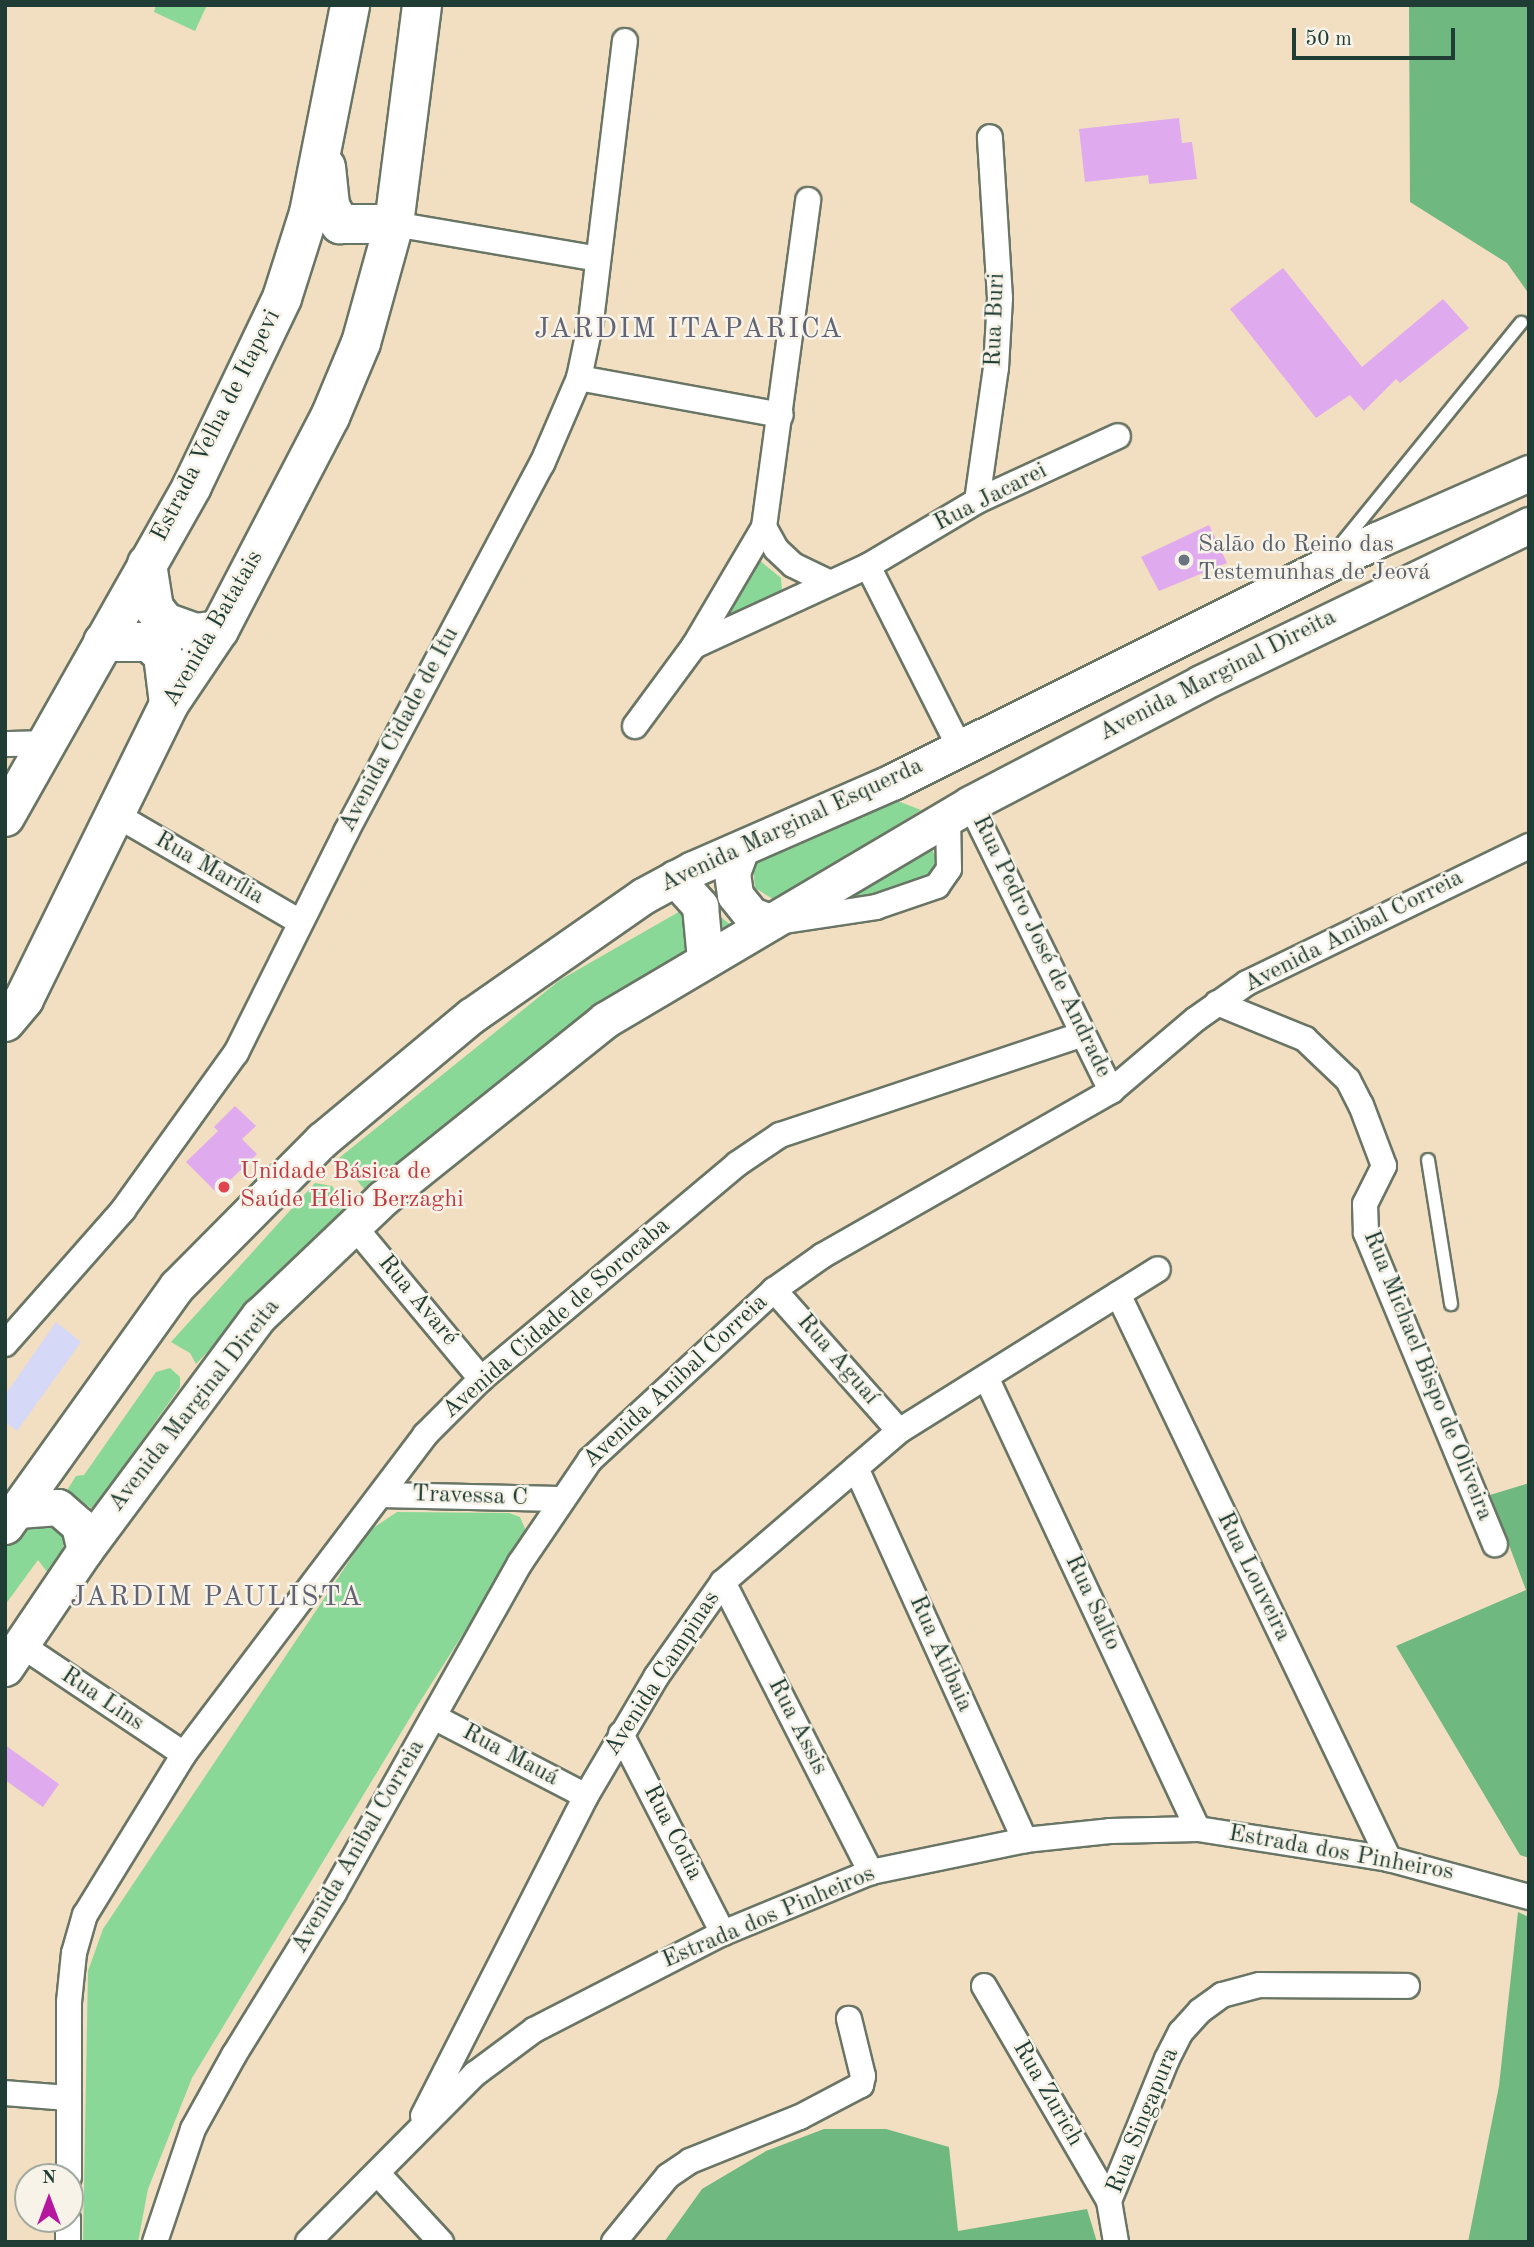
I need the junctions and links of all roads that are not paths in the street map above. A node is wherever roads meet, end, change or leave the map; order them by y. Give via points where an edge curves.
1 (350, 5) edge
2 (422, 5) edge
3 (625, 41) dead end
4 (990, 137) dead end
5 (324, 148) junction
6 (808, 200) dead end
7 (394, 224) junction
8 (598, 259) junction
9 (1521, 323) dead end
10 (579, 378) junction
11 (781, 415) junction
12 (1118, 436) dead end
13 (1529, 473) edge
14 (977, 501) junction
15 (1529, 525) edge
16 (764, 527) junction
17 (147, 564) junction
18 (868, 566) junction
19 (1319, 571) junction
20 (830, 583) junction
21 (219, 630) junction
22 (103, 642) junction
23 (694, 646) junction
24 (169, 704) junction
25 (635, 726) dead end
26 (50, 743) junction
27 (5, 744) edge
28 (960, 748) junction
29 (894, 781) junction
30 (959, 810) junction
31 (118, 816) junction
32 (5, 817) edge
33 (1529, 846) edge
34 (740, 851) junction
35 (675, 878) junction
36 (300, 922) junction
37 (770, 922) junction
38 (705, 959) junction
39 (1217, 1003) junction
40 (5, 1022) edge
41 (1082, 1035) junction
42 (1111, 1091) junction
43 (1428, 1160) dead end
44 (352, 1224) junction
45 (1158, 1269) dead end
46 (774, 1290) junction
47 (1118, 1294) junction
48 (1451, 1304) dead end
49 (5, 1344) edge
50 (986, 1377) junction
51 (481, 1379) junction
52 (899, 1431) junction
53 (856, 1468) junction
54 (381, 1495) junction
55 (559, 1499) junction
56 (11, 1518) edge
57 (1495, 1544) dead end
58 (85, 1550) junction
59 (723, 1582) junction
60 (13, 1656) edge
61 (435, 1717) junction
62 (621, 1734) junction
63 (184, 1754) junction
64 (586, 1796) junction
65 (1198, 1829) junction
66 (1025, 1840) junction
67 (1389, 1859) junction
68 (871, 1872) junction
69 (1529, 1897) edge
70 (723, 1933) junction
71 (984, 1986) dead end
72 (1407, 1986) dead end
73 (849, 2019) dead end
74 (5, 2093) edge
75 (69, 2098) junction
76 (414, 2132) junction
77 (69, 2163) edge
78 (378, 2174) junction
79 (1109, 2201) junction
80 (155, 2242) edge
81 (307, 2242) edge
82 (441, 2242) edge
83 (614, 2242) edge
84 (1116, 2242) edge

1 - 5 main road, Estrada Velha de Itapevi
2 - 7 main road, Avenida Batatais
3 - 8 street, Avenida Cidade de Itu
4 - 14 street, Rua Buri via 1000,298 996,368
5 - 7 main road via 330,206 340,224
5 - 17 main road, Estrada Velha de Itapevi via 297,252 268,331 192,486
6 - 11 street
7 - 8 street
7 - 21 main road, Avenida Batatais via 365,333 330,417
8 - 10 street, Avenida Cidade de Itu
9 - 19 lane
10 - 11 street
10 - 36 street, Avenida Cidade de Itu via 542,464
11 - 16 street
12 - 14 street, Rua Jacarei
13 - 19 main road, Avenida Marginal Esquerda via 1377,540
14 - 18 street, Rua Jacarei
15 - 30 main road, Avenida Marginal Direita via 1213,677
16 - 20 street via 776,550 793,565
16 - 23 street
17 - 21 main road via 154,608 165,622 195,633
17 - 22 main road, Estrada Velha de Itapevi
18 - 20 street, Rua Jacarei
18 - 28 street
19 - 28 main road, Avenida Marginal Esquerda
20 - 23 street, Rua Jacarei
21 - 24 main road, Avenida Batatais
22 - 24 main road via 149,642 163,654
22 - 26 main road, Estrada Velha de Itapevi
23 - 25 street
24 - 31 main road, Avenida Batatais
26 - 27 street
26 - 32 main road, Estrada Velha de Itapevi
28 - 29 main road, Avenida Marginal Esquerda
29 - 30 main road
29 - 34 main road, Avenida Marginal Esquerda
30 - 37 main road, Avenida Marginal Direita
30 - 37 street, Avenida Marginal Direita via 949,869 937,886 876,907
30 - 41 street, Rua Pedro José de Andrade
31 - 36 street, Rua Marília
31 - 40 main road, Avenida Batatais via 24,999
33 - 39 street, Avenida Anibal Correia via 1316,946
34 - 35 main road, Avenida Marginal Esquerda
34 - 37 main road via 732,873 735,895 751,915
35 - 38 main road via 700,906
35 - 56 main road, Avenida Marginal Esquerda via 471,1016 322,1140 177,1286
36 - 49 street, Avenida Cidade de Itu via 236,1053 123,1210
37 - 38 main road, Avenida Marginal Direita
38 - 44 main road, Avenida Marginal Direita via 605,1020
39 - 42 street, Avenida Anibal Correia
39 - 57 street, Rua Michael Bispo de Oliveira via 1305,1039 1348,1080 1384,1166 1365,1204 1366,1233
41 - 42 street, Rua Pedro José de Andrade
41 - 51 street, Avenida Cidade de Sorocaba via 780,1135 737,1164
42 - 46 street, Avenida Anibal Correia via 822,1256
43 - 48 lane
44 - 51 street, Rua Avaré
44 - 58 main road, Avenida Marginal Direita via 259,1316
45 - 47 street, Avenida Campinas
46 - 52 street, Rua Aguaí
46 - 55 street, Avenida Anibal Correia via 590,1460
47 - 50 street, Avenida Campinas
47 - 67 street, Rua Louveira
50 - 52 street, Avenida Campinas
50 - 65 street, Rua Salto
51 - 54 street, Avenida Cidade de Sorocaba via 425,1435
52 - 53 street, Avenida Campinas
53 - 59 street, Avenida Campinas
53 - 66 street, Rua Atibaia
54 - 55 street, Travessa C
54 - 63 street, Avenida Cidade de Sorocaba
55 - 61 street, Avenida Anibal Correia
56 - 58 main road via 58,1507 79,1525
58 - 60 main road, Avenida Marginal Direita
59 - 62 street, Avenida Campinas
59 - 68 street, Rua Assis
60 - 63 street, Rua Lins
61 - 64 street, Rua Mauá
61 - 80 street, Avenida Anibal Correia via 193,2129
62 - 64 street, Avenida Campinas
62 - 70 street, Rua Cotia
63 - 75 street, Avenida Cidade de Sorocaba via 85,1915 74,1953 69,2002
64 - 76 street, Avenida Campinas
65 - 66 street, Estrada dos Pinheiros via 1110,1831
65 - 67 street, Estrada dos Pinheiros
66 - 68 street, Estrada dos Pinheiros
67 - 69 street, Estrada dos Pinheiros
68 - 70 street, Estrada dos Pinheiros
70 - 76 street, Estrada dos Pinheiros via 534,2031 475,2074
71 - 79 street, Rua Zurich
72 - 79 street, Rua Singapura via 1282,1983 1222,1995 1181,2032
73 - 83 street via 863,2076 861,2085 800,2117 690,2161 668,2176
74 - 75 street
75 - 77 street, Avenida Cidade de Sorocaba
76 - 78 street, Estrada dos Pinheiros
78 - 81 street, Estrada dos Pinheiros
78 - 82 street
79 - 84 street, Rua Singapura

